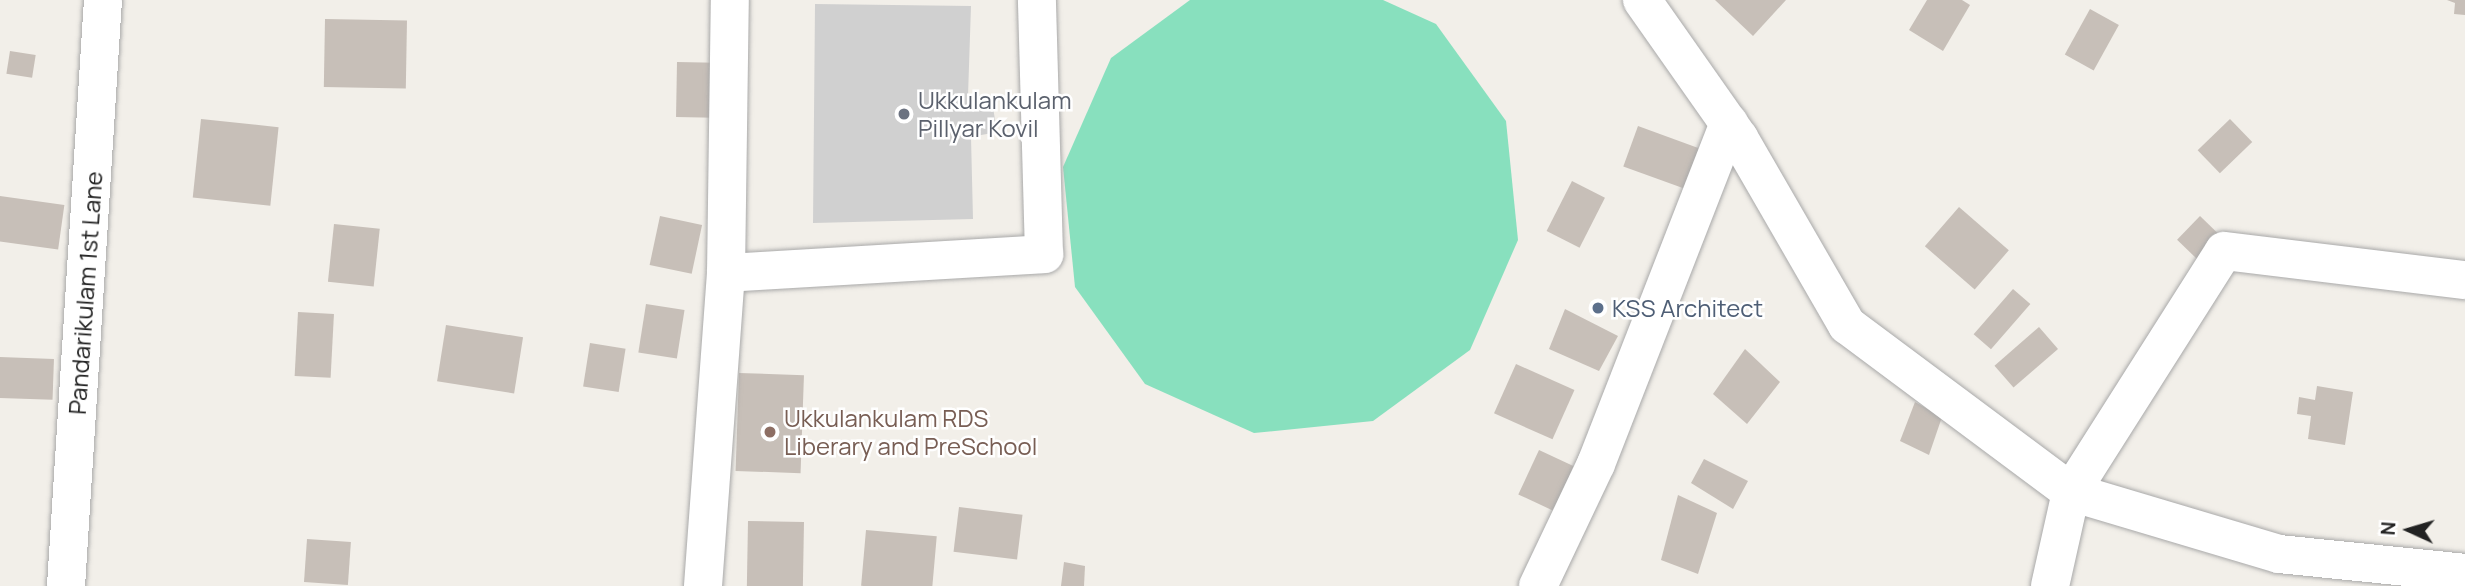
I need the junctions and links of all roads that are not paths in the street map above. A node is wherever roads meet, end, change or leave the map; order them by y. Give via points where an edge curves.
1 (103, 0) edge
2 (730, 0) edge
3 (1037, 0) edge
4 (1642, 0) edge
5 (1729, 123) junction
6 (726, 273) junction
7 (2465, 280) edge
8 (2071, 492) junction
9 (2465, 573) edge
10 (66, 586) edge
11 (703, 586) edge
12 (1538, 586) edge
13 (2050, 586) edge

1 - 10 street, Pandarikulam 1st Lane
2 - 6 street
3 - 6 street via 1044,254
4 - 5 street
5 - 8 street via 1847,325
5 - 12 street via 1596,464
6 - 11 street
7 - 8 street via 2224,251
8 - 9 street via 2278,554
8 - 13 street

